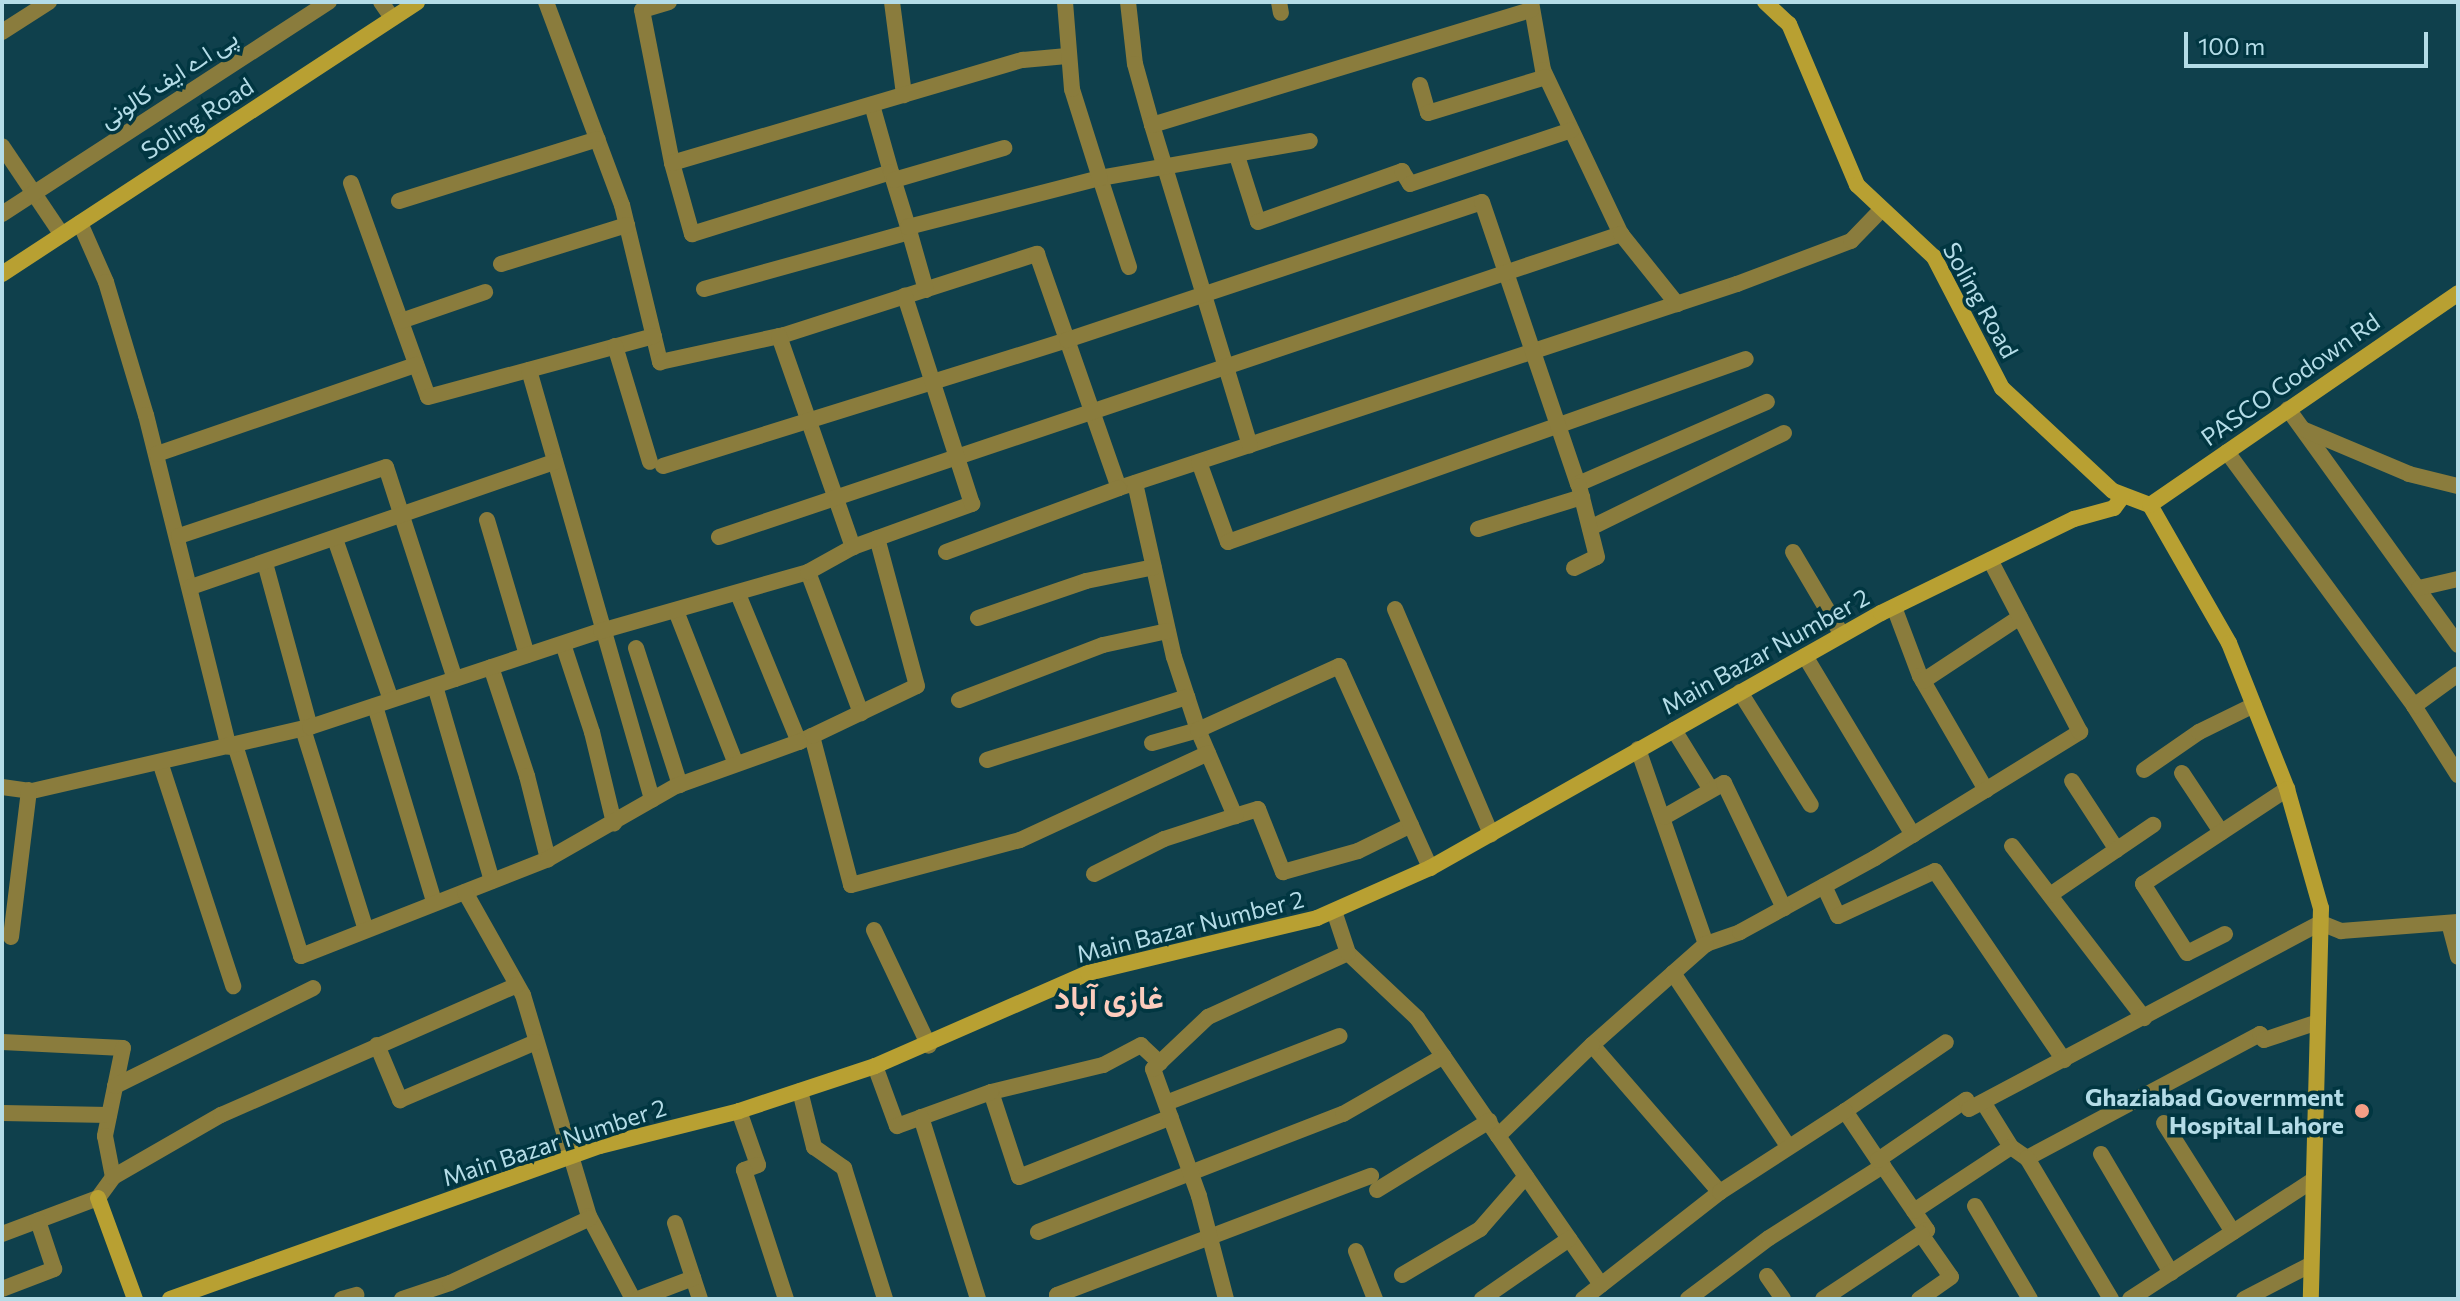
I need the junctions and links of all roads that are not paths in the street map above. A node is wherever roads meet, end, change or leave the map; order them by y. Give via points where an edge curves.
1 (49, 2) edge
2 (329, 2) edge
3 (381, 2) edge
4 (417, 2) edge
5 (546, 2) edge
6 (669, 2) edge
7 (892, 2) edge
8 (1065, 2) edge
9 (1128, 2) edge
10 (1768, 3) edge
11 (1531, 6) edge
12 (392, 18) junction
13 (2, 32) edge
14 (1067, 56) junction
15 (1546, 77) junction
16 (1420, 85) dead end
17 (904, 95) junction
18 (872, 105) junction
19 (1152, 125) junction
20 (1571, 130) junction
21 (598, 139) junction
22 (1310, 141) dead end
23 (2, 146) edge
24 (1004, 148) dead end
25 (1237, 156) junction
26 (672, 163) junction
27 (1165, 167) junction
28 (892, 176) junction
29 (1100, 178) junction
30 (351, 183) dead end
31 (34, 194) junction
32 (399, 201) dead end
33 (1881, 210) junction
34 (2, 214) edge
35 (80, 223) junction
36 (627, 225) junction
37 (909, 230) junction
38 (1621, 234) junction
39 (62, 235) junction
40 (501, 264) dead end
41 (1129, 267) dead end
42 (1506, 270) junction
43 (2, 274) edge
44 (704, 289) dead end
45 (926, 290) junction
46 (485, 292) dead end
47 (2458, 293) edge
48 (1205, 295) junction
49 (905, 296) junction
50 (1677, 304) junction
51 (401, 321) junction
52 (654, 336) junction
53 (779, 336) junction
54 (1067, 340) junction
55 (615, 346) junction
56 (1536, 350) junction
57 (1746, 359) dead end
58 (416, 365) junction
59 (1226, 366) junction
60 (529, 370) junction
61 (933, 382) junction
62 (1767, 402) dead end
63 (2288, 409) junction
64 (1093, 412) junction
65 (809, 421) junction
66 (1558, 423) junction
67 (2304, 429) junction
68 (1784, 433) dead end
69 (1250, 445) junction
70 (2227, 452) junction
71 (157, 454) junction
72 (957, 457) junction
73 (555, 462) junction
74 (1199, 462) junction
75 (1127, 486) junction
76 (2458, 486) edge
77 (1580, 490) junction
78 (2122, 497) junction
79 (836, 498) junction
80 (2150, 505) junction
81 (402, 517) junction
82 (487, 520) dead end
83 (1590, 528) junction
84 (1478, 529) dead end
85 (179, 536) junction
86 (719, 537) dead end
87 (877, 538) junction
88 (335, 539) junction
89 (853, 547) junction
90 (946, 552) dead end
91 (1793, 552) dead end
92 (1990, 560) junction
93 (265, 563) junction
94 (1154, 567) junction
95 (1574, 568) dead end
96 (808, 572) junction
97 (2458, 579) edge
98 (191, 587) junction
99 (2419, 588) junction
100 (738, 594) junction
101 (1894, 607) junction
102 (1395, 609) dead end
103 (676, 611) junction
104 (2020, 617) junction
105 (978, 618) dead end
106 (601, 631) junction
107 (1168, 631) junction
108 (1842, 635) junction
109 (563, 644) junction
110 (2458, 645) edge
111 (636, 648) dead end
112 (527, 655) junction
113 (1805, 656) junction
114 (491, 667) junction
115 (2458, 674) edge
116 (455, 679) junction
117 (1923, 681) junction
118 (435, 686) junction
119 (1740, 692) junction
120 (1187, 697) junction
121 (959, 700) dead end
122 (383, 703) junction
123 (2254, 705) junction
124 (2414, 706) junction
125 (861, 713) junction
126 (307, 728) junction
127 (1198, 730) junction
128 (1674, 730) junction
129 (806, 739) junction
130 (1152, 743) dead end
131 (232, 746) junction
132 (1638, 749) junction
133 (1208, 753) junction
134 (987, 760) dead end
135 (160, 762) junction
136 (736, 764) junction
137 (2144, 770) dead end
138 (2182, 773) dead end
139 (2458, 775) edge
140 (2072, 781) dead end
141 (680, 785) junction
142 (2, 787) edge
143 (2287, 789) junction
144 (29, 790) junction
145 (1711, 790) junction
146 (1986, 790) junction
147 (652, 800) junction
148 (1811, 805) dead end
149 (1235, 816) junction
150 (1664, 817) junction
151 (614, 823) junction
152 (1411, 825) junction
153 (2153, 825) dead end
154 (2221, 832) junction
155 (1491, 834) junction
156 (1913, 835) junction
157 (2012, 846) dead end
158 (2117, 850) junction
159 (548, 859) junction
160 (1430, 868) junction
161 (1094, 874) dead end
162 (492, 881) junction
163 (1824, 886) junction
164 (465, 892) junction
165 (2050, 895) junction
166 (434, 901) junction
167 (1784, 908) junction
168 (1334, 911) junction
169 (2453, 922) edge
170 (2321, 923) junction
171 (365, 927) junction
172 (874, 930) dead end
173 (2225, 934) dead end
174 (11, 937) dead end
175 (1706, 944) junction
176 (1348, 953) junction
177 (2458, 957) edge
178 (1673, 973) junction
179 (517, 985) junction
180 (233, 986) dead end
181 (313, 988) dead end
182 (2144, 1018) junction
183 (2318, 1022) junction
184 (1340, 1036) dead end
185 (2, 1042) edge
186 (536, 1042) junction
187 (1946, 1042) dead end
188 (377, 1045) junction
189 (1592, 1045) junction
190 (929, 1046) junction
191 (1444, 1056) junction
192 (2064, 1060) junction
193 (1160, 1063) junction
194 (875, 1066) junction
195 (115, 1086) junction
196 (800, 1091) junction
197 (991, 1092) junction
198 (1983, 1102) junction
199 (1168, 1110) junction
200 (739, 1111) junction
201 (1845, 1111) junction
202 (2, 1113) edge
203 (109, 1115) junction
204 (921, 1117) junction
205 (1489, 1121) junction
206 (2164, 1123) dead end
207 (1498, 1136) junction
208 (1788, 1146) junction
209 (2011, 1147) junction
210 (2101, 1154) dead end
211 (569, 1158) junction
212 (2027, 1158) junction
213 (1880, 1163) junction
214 (1190, 1171) junction
215 (1526, 1176) junction
216 (113, 1177) junction
217 (2313, 1180) junction
218 (1720, 1192) junction
219 (98, 1198) junction
220 (1975, 1206) dead end
221 (1914, 1211) junction
222 (590, 1218) junction
223 (38, 1221) junction
224 (675, 1223) dead end
225 (1038, 1232) dead end
226 (2233, 1232) junction
227 (2, 1234) edge
228 (1921, 1234) junction
229 (1210, 1237) junction
230 (1569, 1239) junction
231 (1356, 1251) dead end
232 (2310, 1265) junction
233 (2171, 1273) junction
234 (1402, 1275) dead end
235 (1767, 1276) dead end
236 (693, 1278) junction
237 (1601, 1285) junction
238 (2, 1289) edge
239 (1929, 1296) edge
240 (135, 1299) edge
241 (170, 1299) edge
242 (402, 1299) edge
243 (636, 1299) edge
244 (700, 1299) edge
245 (786, 1299) edge
246 (885, 1299) edge
247 (978, 1299) edge
248 (1058, 1299) edge
249 (1226, 1299) edge
250 (1375, 1299) edge
251 (1482, 1299) edge
252 (1583, 1299) edge
253 (1688, 1299) edge
254 (1783, 1299) edge
255 (1823, 1299) edge
256 (2030, 1299) edge
257 (2111, 1299) edge
258 (2130, 1299) edge
259 (2244, 1299) edge
260 (2311, 1299) edge

1 - 13 street
2 - 31 street, پی اے ایف کالونی
3 - 12 street
4 - 12 street, Soling Road
5 - 21 street
6 - 26 street via 642,10
7 - 17 street
8 - 14 street
9 - 19 street via 1135,64
10 - 33 street, Soling Road via 1789,24 1857,185
11 - 15 street
11 - 19 street
12 - 35 street, Soling Road
14 - 17 street via 1023,60
14 - 29 street
15 - 16 street via 1428,113
15 - 20 street
17 - 18 street
18 - 26 street
18 - 28 street
19 - 27 street
20 - 25 street via 1410,184 1402,171 1258,222
20 - 38 street
21 - 32 street
21 - 36 street
22 - 25 street
23 - 31 street
24 - 28 street
25 - 27 street
26 - 28 street via 692,234
27 - 29 street
27 - 48 street
28 - 37 street
29 - 37 street
29 - 41 street
30 - 51 street
31 - 34 street, پی اے ایف کالونی
31 - 39 street
33 - 50 street via 1851,241
33 - 78 street, Soling Road via 1934,257 2002,388 2060,447
35 - 39 street, Soling Road
35 - 71 street via 106,282
36 - 40 street
36 - 52 street
37 - 44 street
37 - 45 street
38 - 42 street
38 - 50 street
39 - 43 street, Soling Road
42 - 48 street via 1482,202
42 - 56 street
42 - 59 street
45 - 49 street
45 - 54 street via 1037,254
46 - 51 street
47 - 63 street, PASCO Godown Rd
48 - 54 street
48 - 59 street
49 - 53 street
49 - 61 street
50 - 56 street
51 - 58 street
52 - 53 street via 660,362
52 - 55 street
53 - 65 street
54 - 61 street
54 - 64 street
55 - 60 street
55 - 65 street via 656,464
56 - 66 street
56 - 69 street
57 - 66 street
58 - 60 street via 428,397
58 - 71 street
59 - 64 street
59 - 69 street
60 - 73 street
61 - 65 street
61 - 72 street
62 - 77 street
63 - 67 street
63 - 70 street, PASCO Godown Rd
64 - 72 street
64 - 75 street
65 - 79 street
66 - 74 street via 1228,542
66 - 77 street
67 - 76 street via 2409,474
67 - 99 street
68 - 83 street
69 - 74 street
70 - 80 street, PASCO Godown Rd
70 - 124 street
71 - 85 street
72 - 79 street
72 - 87 street via 972,504
73 - 81 street
73 - 106 street
74 - 75 street
75 - 90 street
75 - 94 street
77 - 83 street
77 - 84 street
78 - 80 street, Soling Road
78 - 92 street, Main Bazar Number 2 via 2114,508 2074,519
79 - 86 street
79 - 89 street
80 - 123 street via 2229,643
81 - 85 street via 386,467
81 - 88 street
81 - 116 street
82 - 112 street
83 - 95 street via 1597,557
85 - 98 street
87 - 89 street
87 - 125 street via 917,686
88 - 93 street
88 - 122 street
89 - 96 street
91 - 108 street
92 - 101 street, Main Bazar Number 2
92 - 104 street
93 - 98 street
93 - 126 street
94 - 105 street via 1086,581
94 - 107 street
96 - 100 street
96 - 125 street
97 - 99 street
98 - 131 street
99 - 110 street
100 - 103 street
100 - 129 street
101 - 108 street, Main Bazar Number 2
101 - 117 street
102 - 155 street
103 - 106 street
103 - 136 street
104 - 117 street
104 - 146 street via 2080,732
106 - 109 street
106 - 147 street
107 - 120 street
107 - 121 street via 1103,645
108 - 113 street, Main Bazar Number 2
109 - 112 street
109 - 151 street
111 - 141 street
112 - 114 street
113 - 119 street, Main Bazar Number 2
113 - 156 street
114 - 116 street
114 - 159 street
115 - 124 street
116 - 118 street
117 - 146 street
118 - 122 street
118 - 162 street
119 - 128 street, Main Bazar Number 2
119 - 148 street
120 - 127 street
120 - 134 street
122 - 126 street
122 - 166 street
123 - 137 street via 2199,732
123 - 143 street
124 - 139 street
125 - 129 street
126 - 131 street
126 - 171 street
127 - 130 street
127 - 133 street
127 - 152 street via 1339,666
128 - 132 street, Main Bazar Number 2
128 - 145 street
129 - 133 street via 851,885 1020,840
129 - 136 street
131 - 135 street
131 - 171 street via 301,956
132 - 150 street
132 - 155 street, Main Bazar Number 2
133 - 149 street
135 - 144 street
135 - 180 street
136 - 141 street
138 - 154 street
140 - 158 street
141 - 147 street
142 - 144 street
143 - 154 street
143 - 170 street
144 - 174 street
145 - 150 street
145 - 167 street via 1724,783
146 - 156 street
147 - 151 street
149 - 152 street via 1258,809 1283,872 1358,851
149 - 161 street via 1164,839
150 - 175 street
151 - 159 street
152 - 160 street
153 - 158 street
154 - 173 street via 2143,884 2187,953
155 - 160 street, Main Bazar Number 2
156 - 163 street
157 - 165 street
158 - 165 street
159 - 162 street
160 - 168 street, Main Bazar Number 2
162 - 164 street
163 - 167 street
163 - 192 street via 1838,916 1935,871
164 - 166 street
164 - 179 street
165 - 182 street
166 - 171 street
167 - 175 street
168 - 176 street
168 - 190 street, Main Bazar Number 2 via 1088,973
169 - 170 street via 2341,931
169 - 177 street
170 - 182 street
170 - 183 street
172 - 190 street
175 - 178 street
176 - 191 street via 1417,1018
176 - 193 street via 1208,1017
178 - 189 street
178 - 208 street
179 - 186 street
179 - 188 street
181 - 195 street
182 - 192 street
183 - 212 street via 2264,1040 2260,1034
183 - 217 street
184 - 199 street
185 - 195 street via 123,1048
186 - 188 street via 400,1100
186 - 211 street
187 - 201 street
188 - 216 street via 221,1115
189 - 207 street
189 - 218 street
190 - 194 street, Main Bazar Number 2
191 - 205 street
191 - 214 street via 1343,1114
192 - 198 street
193 - 197 street via 1141,1045 1103,1065
193 - 199 street via 1153,1069
194 - 196 street, Main Bazar Number 2
194 - 204 street via 897,1126
195 - 203 street
196 - 200 street, Main Bazar Number 2
196 - 246 street via 814,1147 844,1168
197 - 199 street via 1019,1177
197 - 204 street
198 - 209 street
198 - 213 street via 1969,1109 1966,1100
199 - 214 street
200 - 211 street, Main Bazar Number 2
200 - 245 street via 758,1165 744,1170
201 - 208 street
201 - 213 street
202 - 203 street
203 - 216 street via 105,1136
204 - 247 street
205 - 207 street
205 - 229 street via 1374,1183
206 - 226 street
207 - 215 street
208 - 218 street
209 - 212 street
209 - 221 street
210 - 233 street
211 - 222 street
211 - 241 street, Main Bazar Number 2
212 - 257 street
213 - 221 street
213 - 253 street
214 - 225 street
214 - 229 street
215 - 230 street
215 - 234 street via 1480,1229
216 - 219 street
217 - 226 street
217 - 232 street
218 - 237 street
219 - 223 street
219 - 240 street
220 - 256 street
221 - 228 street via 1927,1230
222 - 242 street via 450,1283
222 - 243 street
223 - 227 street
223 - 238 street via 54,1269
224 - 236 street
226 - 233 street
228 - 239 street via 1951,1277
228 - 255 street
229 - 248 street via 1057,1295
229 - 249 street
230 - 237 street
230 - 251 street
231 - 250 street
232 - 259 street
232 - 260 street
233 - 258 street
235 - 254 street
236 - 243 street
236 - 244 street
237 - 252 street

